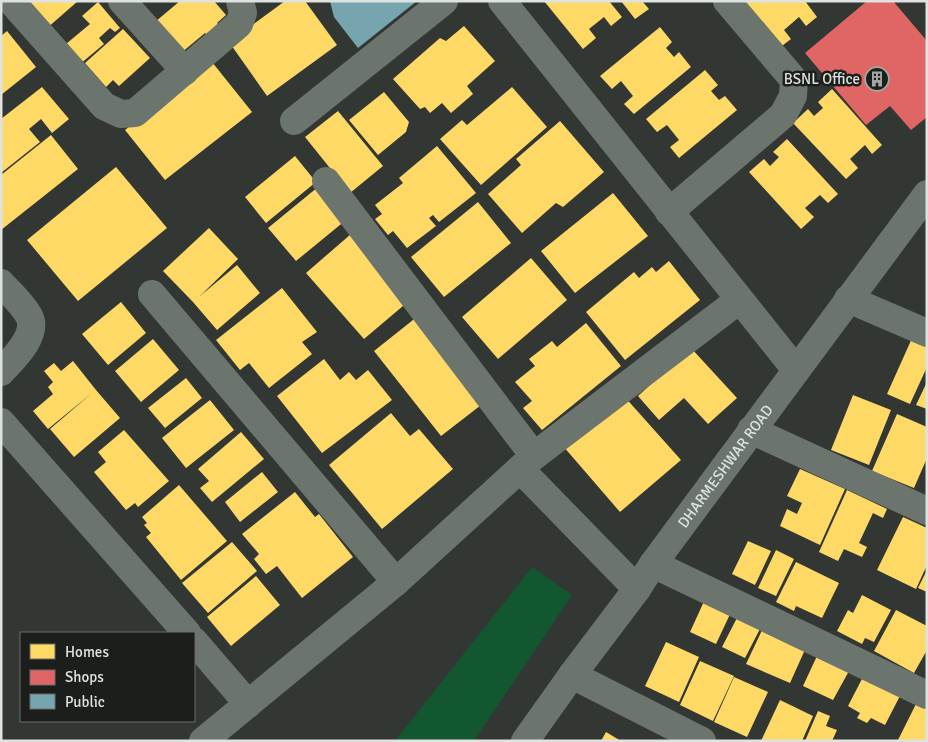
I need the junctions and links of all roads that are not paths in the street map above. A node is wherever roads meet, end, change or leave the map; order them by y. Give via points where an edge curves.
1 (11, 1) edge
2 (122, 1) edge
3 (240, 1) edge
4 (444, 1) edge
5 (502, 1) edge
6 (727, 1) edge
7 (185, 71) junction
8 (294, 121) dead end
9 (326, 181) dead end
10 (927, 194) edge
11 (669, 212) junction
12 (1, 283) edge
13 (152, 294) dead end
14 (848, 299) junction
15 (739, 300) junction
16 (927, 333) edge
17 (796, 370) junction
18 (1, 372) edge
19 (1, 422) edge
20 (751, 430) junction
21 (527, 463) junction
22 (927, 511) edge
23 (653, 564) junction
24 (396, 582) junction
25 (637, 589) junction
26 (186, 632) edge
27 (195, 642) edge
28 (572, 674) junction
29 (927, 695) edge
30 (248, 704) junction
31 (203, 741) edge
32 (525, 741) edge
33 (702, 741) edge

1 - 7 street via 104,106 121,114 135,114
2 - 7 street
3 - 7 street via 243,13 238,24
4 - 8 street
5 - 11 street
6 - 11 street via 794,80 793,96 783,115
9 - 21 street
10 - 14 street, DHARMESHWAR ROAD
11 - 15 street
12 - 18 street via 30,316 32,327 26,344
13 - 24 street
14 - 16 street
14 - 17 street, DHARMESHWAR ROAD
15 - 17 street
15 - 21 street
17 - 20 street, DHARMESHWAR ROAD
19 - 26 street
20 - 22 street
20 - 23 street, DHARMESHWAR ROAD
21 - 24 street
21 - 25 street
23 - 25 street, DHARMESHWAR ROAD
23 - 29 street
24 - 30 street
25 - 28 street, DHARMESHWAR ROAD
27 - 30 street
28 - 32 street, DHARMESHWAR ROAD
28 - 33 street
30 - 31 street

